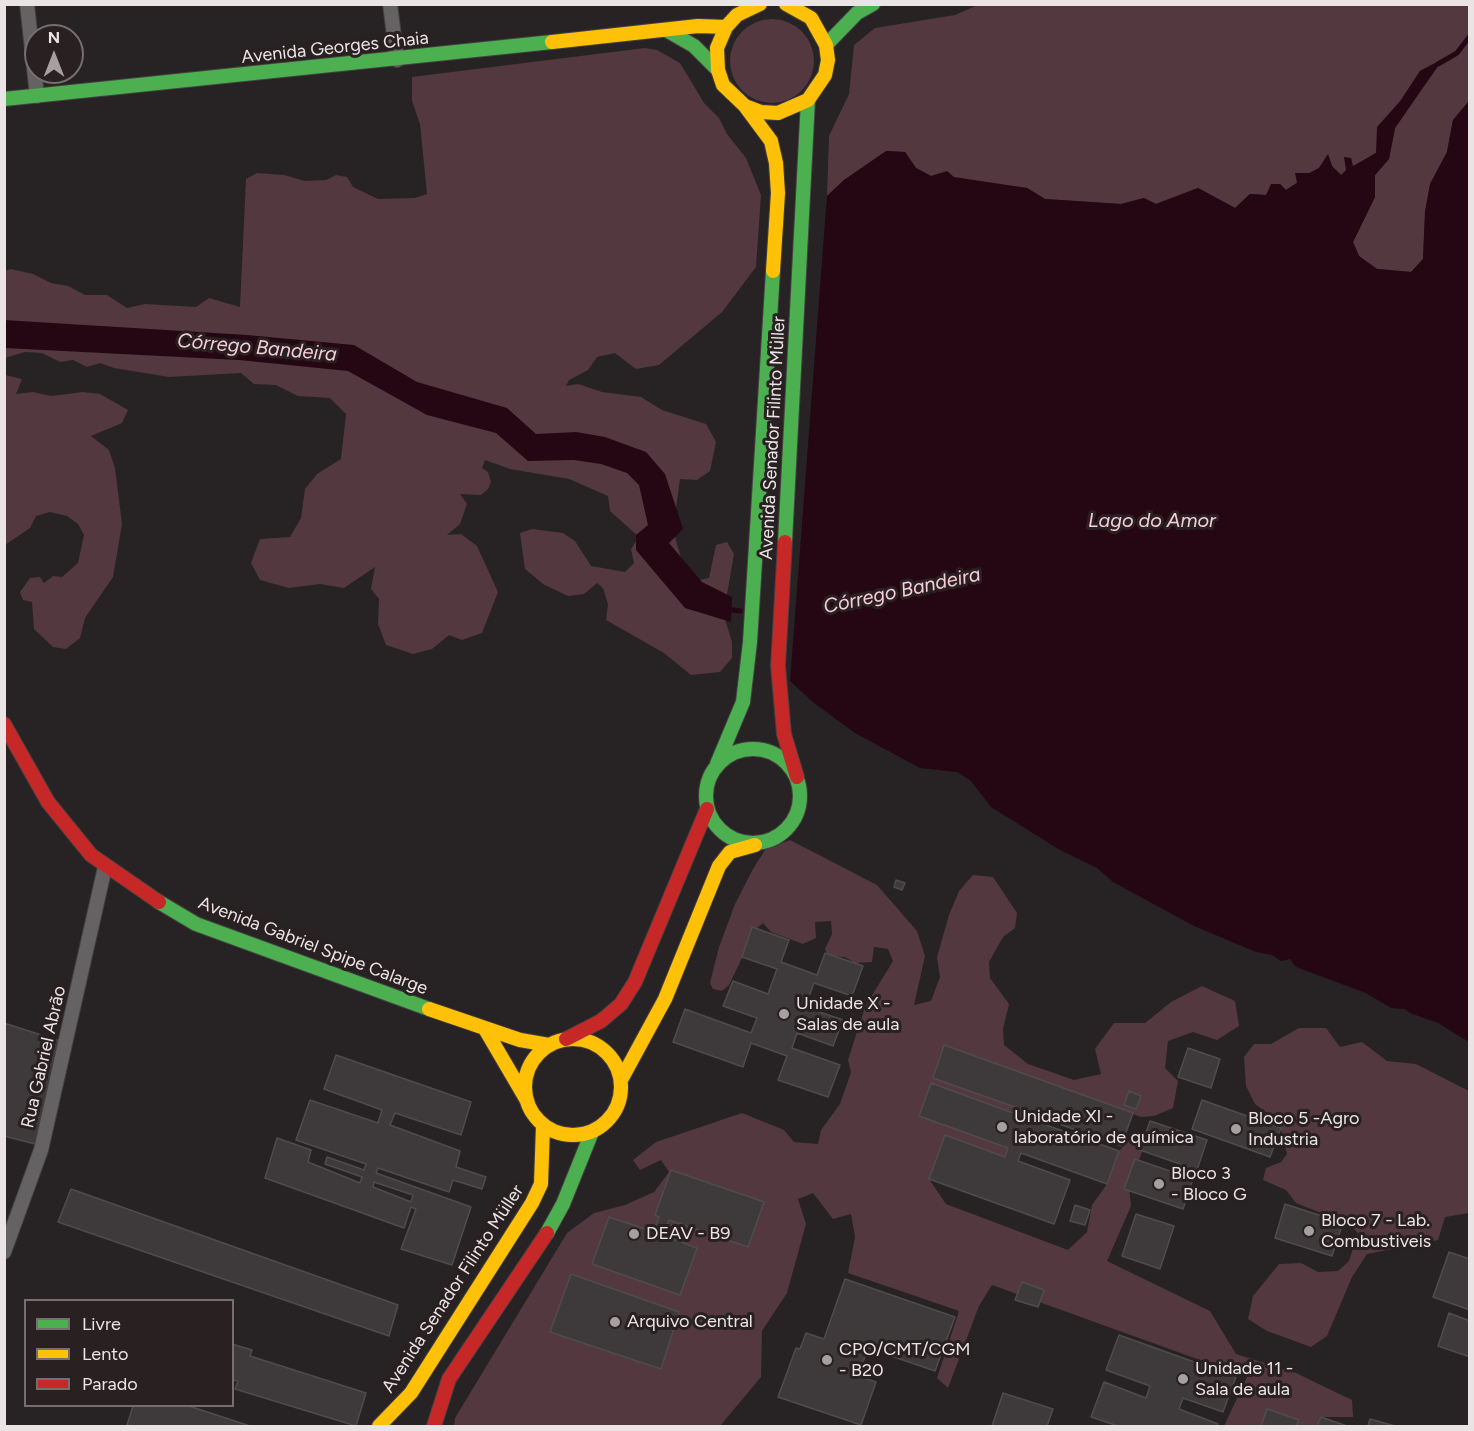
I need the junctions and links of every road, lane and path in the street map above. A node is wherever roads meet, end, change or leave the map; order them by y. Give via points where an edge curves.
1 (27, 4) edge
2 (390, 4) edge
3 (760, 4) edge
4 (786, 4) edge
5 (873, 4) edge
6 (738, 10) edge
7 (726, 27) junction
8 (668, 31) junction
9 (826, 45) junction
10 (397, 60) junction
11 (718, 70) junction
12 (37, 96) junction
13 (4, 99) edge
14 (808, 100) junction
15 (745, 106) junction
16 (4, 724) edge
17 (717, 764) junction
18 (797, 777) junction
19 (707, 809) junction
20 (763, 842) junction
21 (105, 867) junction
22 (485, 1029) junction
23 (564, 1040) junction
24 (549, 1045) junction
25 (621, 1080) junction
26 (526, 1099) junction
27 (543, 1126) junction
28 (592, 1132) junction
29 (4, 1252) edge
30 (379, 1426) edge
31 (434, 1426) edge

1 - 12 street
2 - 10 street
3 - 6 main road
4 - 9 main road via 811,18
5 - 9 main road via 856,13
6 - 7 main road
7 - 8 main road, Avenida Georges Chaia
7 - 11 main road via 717,48
8 - 10 main road, Avenida Georges Chaia
8 - 11 main road via 694,46
9 - 14 main road via 825,75
10 - 12 main road, Avenida Georges Chaia
11 - 15 main road, Avenida Senador Filinto Müller via 723,85
12 - 13 main road, Avenida Georges Chaia
14 - 15 main road via 778,113
14 - 18 main road, Avenida Senador Filinto Müller via 778,666 784,734
15 - 17 main road, Avenida Senador Filinto Müller via 771,141 778,193 750,642 742,702
16 - 21 main road, Avenida Gabriel Spipe Calarge via 48,802
17 - 18 main road via 729,754 761,748 788,763
17 - 19 main road via 705,793
18 - 20 main road via 797,814 781,834
19 - 20 main road via 723,832 749,843
19 - 23 main road via 635,982 621,1004 601,1021
20 - 25 main road via 730,852 719,866 665,999
21 - 22 main road, Avenida Gabriel Spipe Calarge via 196,924
21 - 29 street, Rua Gabriel Abrão via 41,1150
22 - 24 main road, Avenida Gabriel Spipe Calarge
22 - 26 main road
23 - 24 main road
23 - 25 main road via 580,1040 601,1048 616,1065
24 - 26 main road via 528,1068 524,1083
25 - 28 main road via 621,1096 615,1111
26 - 27 main road
27 - 28 main road via 567,1135
27 - 30 main road, Avenida Senador Filinto Müller via 541,1184 532,1203 411,1393
28 - 31 main road via 550,1229 448,1379

